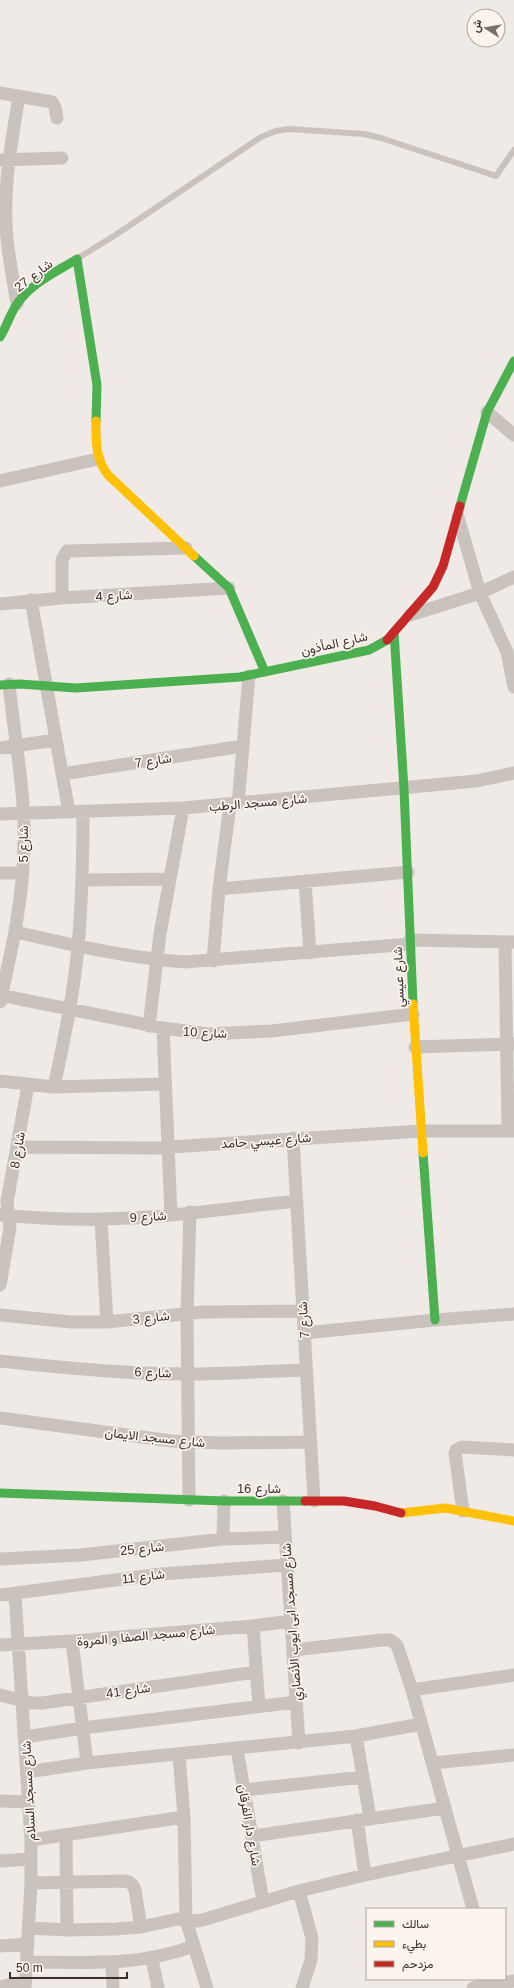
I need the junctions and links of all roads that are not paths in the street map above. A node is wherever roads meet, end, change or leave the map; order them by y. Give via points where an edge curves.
1 (0, 93) edge
2 (19, 96) junction
3 (57, 118) dead end
4 (514, 150) edge
5 (62, 158) dead end
6 (4, 159) edge
7 (3, 227) edge
8 (77, 259) junction
9 (17, 304) junction
10 (1, 335) edge
11 (514, 361) edge
12 (487, 412) junction
13 (514, 435) edge
14 (98, 459) junction
15 (0, 481) edge
16 (458, 517) junction
17 (186, 548) junction
18 (514, 577) edge
19 (229, 588) junction
20 (480, 593) junction
21 (62, 598) junction
22 (31, 600) junction
23 (0, 604) edge
24 (410, 615) junction
25 (394, 632) junction
26 (265, 672) junction
27 (249, 676) junction
28 (4, 684) edge
29 (46, 686) junction
30 (514, 687) edge
31 (56, 740) junction
32 (16, 746) junction
33 (243, 746) junction
34 (0, 748) edge
35 (514, 773) edge
36 (62, 774) junction
37 (404, 789) junction
38 (234, 804) junction
39 (183, 808) junction
40 (69, 812) junction
41 (83, 812) junction
42 (23, 813) junction
43 (0, 814) edge
44 (408, 872) junction
45 (0, 873) edge
46 (23, 873) junction
47 (169, 879) junction
48 (83, 880) junction
49 (305, 881) junction
50 (219, 889) junction
51 (16, 932) junction
52 (410, 942) junction
53 (510, 942) edge
54 (78, 947) junction
55 (310, 953) junction
56 (157, 960) junction
57 (213, 961) junction
58 (0, 998) edge
59 (70, 1010) junction
60 (413, 1014) junction
61 (149, 1026) junction
62 (163, 1028) junction
63 (510, 1044) edge
64 (415, 1047) junction
65 (0, 1082) edge
66 (164, 1084) junction
67 (28, 1085) junction
68 (54, 1087) junction
69 (421, 1131) junction
70 (511, 1131) edge
71 (293, 1138) junction
72 (17, 1147) junction
73 (168, 1147) junction
74 (296, 1201) junction
75 (190, 1212) junction
76 (171, 1215) junction
77 (5, 1216) edge
78 (101, 1219) junction
79 (0, 1285) edge
80 (303, 1310) junction
81 (187, 1314) junction
82 (514, 1314) edge
83 (0, 1315) edge
84 (435, 1320) junction
85 (107, 1322) junction
86 (304, 1334) junction
87 (0, 1361) edge
88 (306, 1370) junction
89 (188, 1374) junction
90 (0, 1418) edge
91 (189, 1442) junction
92 (310, 1442) junction
93 (514, 1450) edge
94 (0, 1493) edge
95 (189, 1500) junction
96 (224, 1501) junction
97 (283, 1501) junction
98 (314, 1501) junction
99 (463, 1511) junction
100 (514, 1521) edge
101 (285, 1537) junction
102 (224, 1539) junction
103 (0, 1559) edge
104 (287, 1565) junction
105 (15, 1594) junction
106 (0, 1595) edge
107 (291, 1621) junction
108 (253, 1626) junction
109 (72, 1641) junction
110 (0, 1645) edge
111 (18, 1645) junction
112 (293, 1650) junction
113 (256, 1672) junction
114 (514, 1675) edge
115 (412, 1690) junction
116 (0, 1695) edge
117 (79, 1698) junction
118 (22, 1701) junction
119 (296, 1702) junction
120 (259, 1706) junction
121 (421, 1724) junction
122 (82, 1728) junction
123 (356, 1736) junction
124 (25, 1737) junction
125 (299, 1743) junction
126 (237, 1749) junction
127 (179, 1755) junction
128 (514, 1755) edge
129 (87, 1763) junction
130 (432, 1763) junction
131 (27, 1772) junction
132 (363, 1777) junction
133 (244, 1790) junction
134 (0, 1801) edge
135 (29, 1802) junction
136 (445, 1808) junction
137 (184, 1817) junction
138 (370, 1818) junction
139 (357, 1820) junction
140 (66, 1835) junction
141 (252, 1836) junction
142 (31, 1840) junction
143 (514, 1844) edge
144 (458, 1856) junction
145 (31, 1859) junction
146 (0, 1861) edge
147 (365, 1875) junction
148 (31, 1883) junction
149 (68, 1883) junction
150 (299, 1891) junction
151 (263, 1902) junction
152 (473, 1908) edge
153 (186, 1920) junction
154 (141, 1927) junction
155 (29, 1928) junction
156 (67, 1930) junction
157 (28, 1944) junction
158 (0, 1946) edge
159 (194, 1946) junction
160 (152, 1958) junction
161 (27, 1962) junction
162 (112, 1962) junction
163 (494, 1981) edge
164 (514, 1981) edge
165 (25, 1985) edge
166 (0, 1987) edge
167 (113, 1988) edge
168 (158, 1988) edge
169 (208, 1988) edge
170 (302, 1988) edge
171 (473, 1988) edge

1 - 2 street
2 - 3 street via 52,102
2 - 6 street
4 - 8 lane via 496,176 364,134 289,129 276,131 261,137
5 - 6 street
6 - 7 street
7 - 9 street
8 - 9 street, شارع 27 via 31,289
8 - 14 street via 97,385 95,439
9 - 10 street, شارع 27
11 - 12 street, شارع المأذون
12 - 13 street
12 - 16 street, شارع المأذون
14 - 15 street
14 - 17 street via 108,475
16 - 20 street
16 - 24 street, شارع المأذون via 438,578
17 - 19 street
17 - 21 street via 67,551 62,560
18 - 20 street
19 - 21 street, شارع 4
19 - 26 street
20 - 24 street
20 - 30 street via 507,652
21 - 22 street, شارع 4
22 - 23 street, شارع 4
22 - 29 street
24 - 25 street, شارع المأذون
25 - 26 street, شارع المأذون via 383,643 369,650
25 - 37 street, شارع عيسي
26 - 27 street, شارع المأذون
27 - 29 street, شارع المأذون via 76,688
27 - 33 street
28 - 29 street, شارع المأذون
28 - 32 street, شارع 5
29 - 31 street
31 - 32 street
31 - 36 street
32 - 34 street
32 - 42 street, شارع 5
33 - 36 street, شارع 7
33 - 38 street
35 - 37 street, شارع مسجد الرطب via 476,782
36 - 40 street
37 - 38 street, شارع مسجد الرطب
37 - 44 street, شارع عيسي
38 - 39 street, شارع مسجد الرطب
38 - 50 street
39 - 41 street, شارع مسجد الرطب
39 - 47 street
40 - 41 street, شارع مسجد الرطب
40 - 42 street, شارع مسجد الرطب
41 - 48 street
42 - 43 street, شارع مسجد الرطب
42 - 46 street, شارع 5
44 - 49 street
44 - 52 street, شارع عيسي
45 - 46 street
46 - 51 street, شارع 5
47 - 48 street
47 - 56 street
48 - 54 street
49 - 50 street
49 - 55 street
50 - 57 street
51 - 54 street
51 - 58 street, شارع 5
52 - 53 street
52 - 55 street
52 - 60 street, شارع عيسي
53 - 63 street
54 - 56 street
54 - 59 street
55 - 57 street
56 - 57 street
56 - 61 street
58 - 59 street, شارع 10
59 - 61 street, شارع 10
59 - 68 street
60 - 62 street, شارع 10 via 227,1034
60 - 64 street, شارع عيسي
61 - 62 street, شارع 10
62 - 66 street
63 - 64 street
63 - 70 street
64 - 69 street, شارع عيسي
65 - 67 street
66 - 68 street
66 - 73 street
67 - 68 street
67 - 72 street, شارع 8
69 - 70 street, شارع عيسي حامد
69 - 71 street, شارع عيسي حامد
69 - 84 street, شارع عيسي
71 - 73 street, شارع عيسي حامد
71 - 74 street, شارع 7
72 - 73 street, شارع عيسي حامد
72 - 77 street, شارع 8
73 - 76 street
74 - 75 street, شارع 9
74 - 80 street, شارع 7
75 - 76 street, شارع 9
75 - 81 street
76 - 78 street, شارع 9
77 - 78 street, شارع 9 via 57,1220
77 - 79 street, شارع 8 via 10,1228
78 - 85 street
80 - 81 street, شارع 3
80 - 86 street, شارع 7
81 - 85 street, شارع 3
81 - 89 street
82 - 84 street
83 - 85 street, شارع 3 via 71,1322
84 - 86 street
86 - 88 street, شارع 7
87 - 89 street, شارع 6 via 78,1369
88 - 89 street, شارع 6
88 - 92 street, شارع 7
89 - 91 street
90 - 91 street, شارع مسجد الايمان
91 - 92 street, شارع مسجد الايمان
91 - 95 street
92 - 98 street, شارع 7
93 - 99 street via 462,1447 456,1450
94 - 95 street, شارع 16
95 - 96 street, شارع 16
96 - 97 street, شارع 16
96 - 102 street
97 - 98 street, شارع 16
97 - 101 street, شارع مسجد ابى ايوب الأنصاري
98 - 99 street, شارع 16 via 359,1503 400,1513 445,1508
99 - 100 street, شارع 16
101 - 102 street, شارع 25
101 - 104 street, شارع مسجد ابى ايوب الأنصاري
102 - 103 street, شارع 25 via 81,1555
104 - 105 street, شارع 11 via 147,1575
104 - 107 street, شارع مسجد ابى ايوب الأنصاري
105 - 106 street, شارع 11
105 - 111 street, شارع مسجد السلام
107 - 108 street, شارع مسجد الصفا و المروة
107 - 112 street, شارع مسجد ابى ايوب الأنصاري
108 - 109 street, شارع مسجد الصفا و المروة
108 - 113 street
109 - 111 street, شارع مسجد الصفا و المروة
109 - 117 street
110 - 111 street, شارع مسجد الصفا و المروة
111 - 118 street, شارع مسجد السلام
112 - 115 street via 390,1640 397,1645
112 - 119 street, شارع مسجد ابى ايوب الأنصاري
113 - 117 street, شارع 41
113 - 120 street
114 - 115 street
115 - 121 street
116 - 118 street, شارع 41
117 - 118 street, شارع 41 via 42,1703
117 - 122 street
118 - 124 street, شارع مسجد السلام
119 - 120 street
119 - 125 street, شارع مسجد ابى ايوب الأنصاري
120 - 122 street
121 - 123 street
121 - 130 street
122 - 124 street
122 - 129 street
123 - 125 street
123 - 132 street
124 - 131 street, شارع مسجد السلام
125 - 126 street
126 - 127 street
126 - 133 street, شارع دار الفرقان
127 - 129 street
127 - 137 street
128 - 130 street
129 - 131 street
130 - 136 street
131 - 135 street, شارع مسجد السلام
132 - 133 street
132 - 138 street
133 - 141 street, شارع دار الفرقان
134 - 135 street
135 - 142 street, شارع مسجد السلام
136 - 138 street
136 - 144 street
137 - 140 street
137 - 153 street
138 - 139 street
139 - 141 street
139 - 147 street
140 - 142 street
140 - 149 street
141 - 151 street, شارع دار الفرقان
142 - 145 street, شارع مسجد السلام
143 - 144 street
144 - 147 street
144 - 152 street
145 - 146 street
145 - 148 street, شارع مسجد السلام
147 - 150 street
148 - 149 street
148 - 155 street, شارع مسجد السلام
149 - 154 street via 130,1882 134,1885
149 - 156 street
150 - 151 street
150 - 170 street via 312,1938 311,1960
151 - 153 street via 199,1920
153 - 154 street via 178,1919
153 - 159 street
154 - 156 street
155 - 156 street
155 - 157 street, شارع مسجد السلام
157 - 158 street
157 - 161 street, شارع مسجد السلام
159 - 160 street
159 - 169 street
160 - 162 street
160 - 168 street
161 - 162 street
161 - 165 street, شارع مسجد السلام
162 - 167 street
163 - 164 street
163 - 171 street
165 - 166 street

